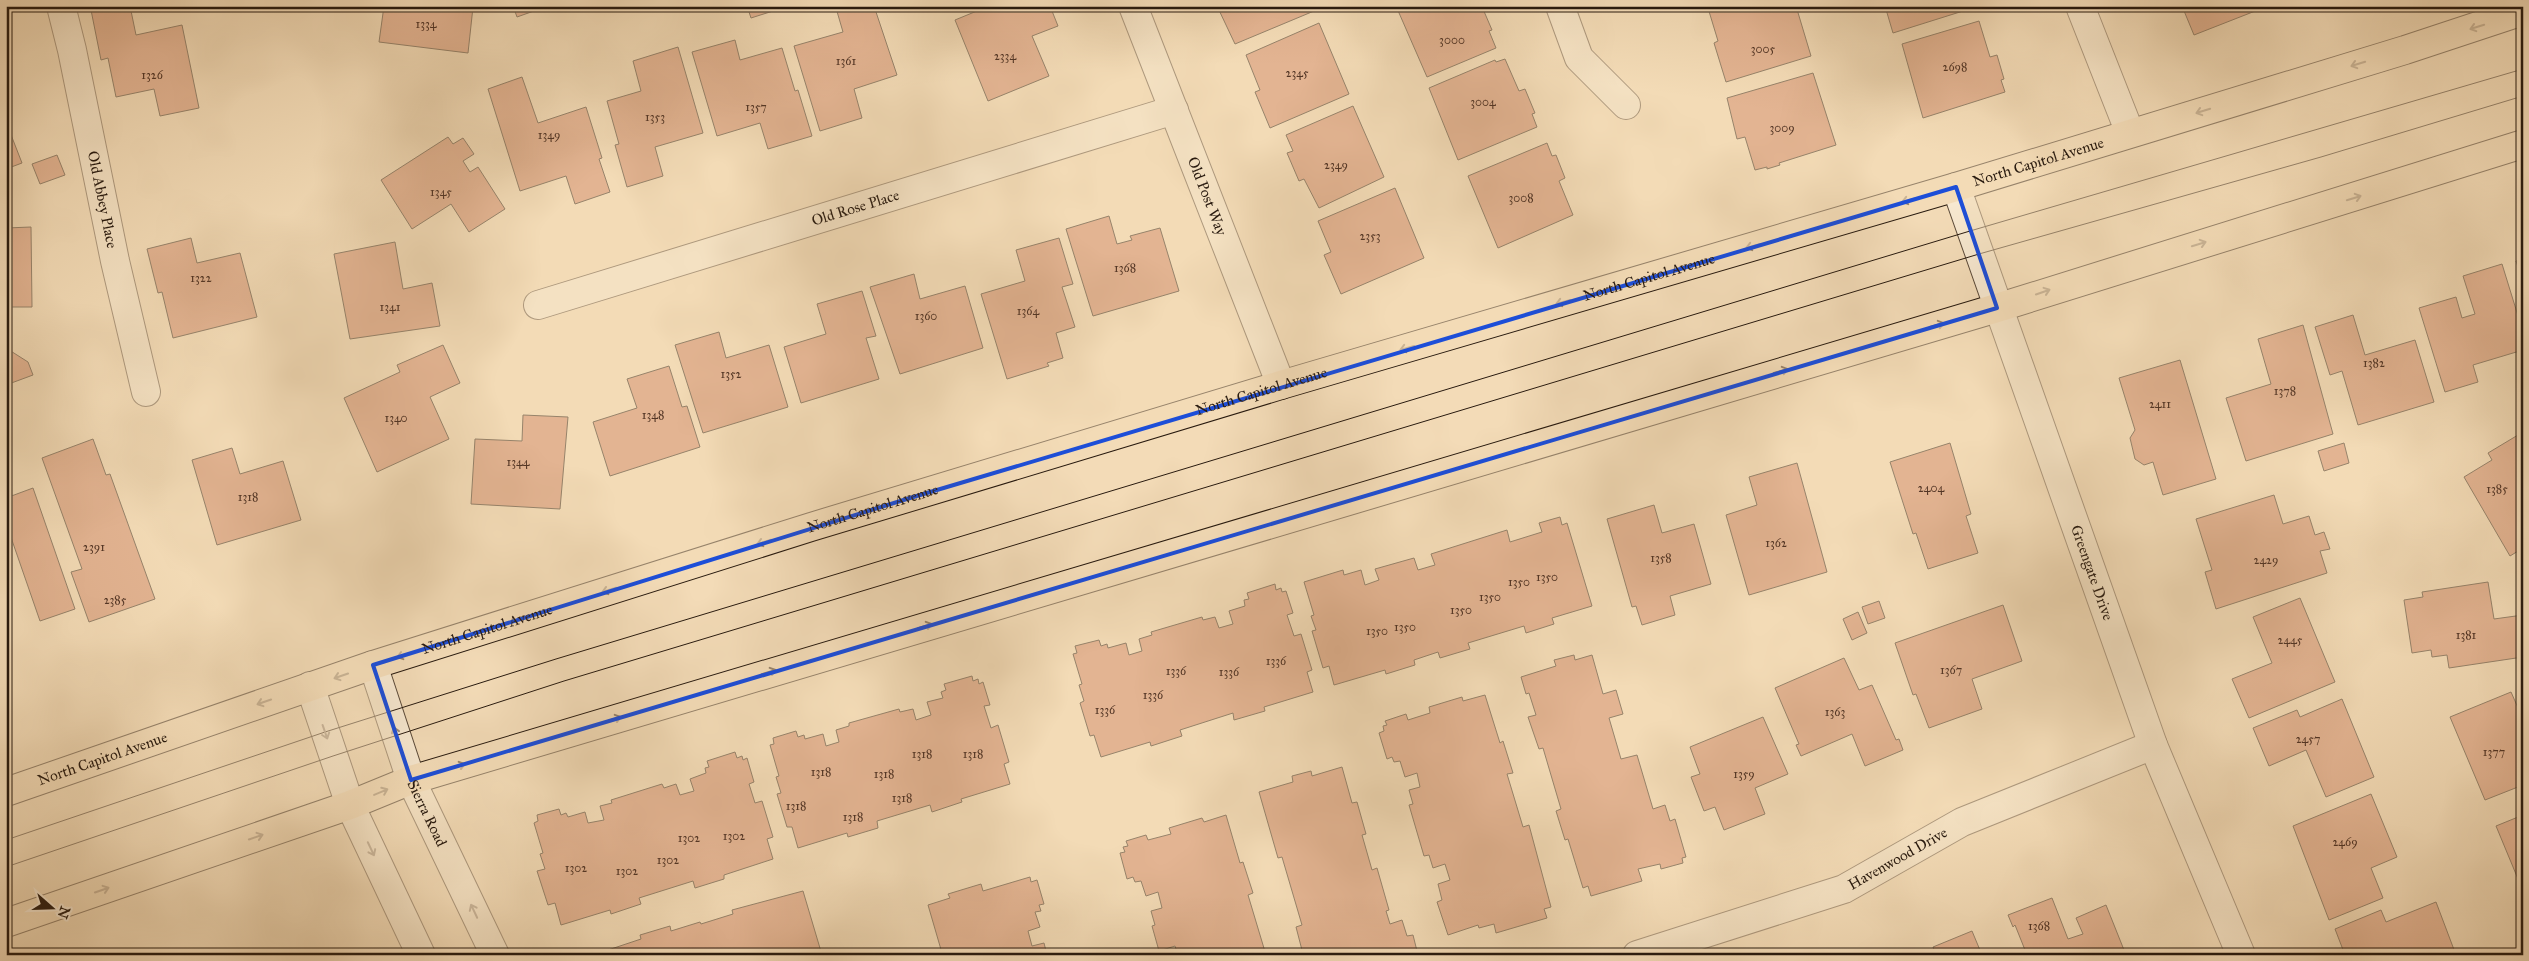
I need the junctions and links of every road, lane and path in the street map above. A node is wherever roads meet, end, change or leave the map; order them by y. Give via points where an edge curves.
1 (61, 6) edge
2 (1133, 6) edge
3 (1560, 6) edge
4 (2080, 6) edge
5 (2523, 11) edge
6 (1626, 105) dead end
7 (1174, 110) junction
8 (2130, 133) junction
9 (2523, 144) edge
10 (1956, 186) junction
11 (538, 305) dead end
12 (1997, 308) junction
13 (1281, 385) junction
14 (146, 392) dead end
15 (373, 665) junction
16 (310, 686) junction
17 (2153, 745) junction
18 (411, 780) junction
19 (6, 792) edge
20 (350, 805) junction
21 (6, 923) edge
22 (421, 955) edge
23 (495, 955) edge
24 (1637, 955) edge
25 (2241, 955) edge

1 - 14 street, Old Abbey Place
2 - 7 street, Old Post Way
3 - 6 street via 1579,58
4 - 8 street
5 -> 8 main road, North Capitol Avenue
7 - 11 street, Old Rose Place
7 - 13 street, Old Post Way
8 - 10 main road, North Capitol Avenue
12 -> 9 main road
10 - 12 street, Greengate Drive
10 -> 13 main road, North Capitol Avenue
12 - 17 street, Greengate Drive
18 -> 12 main road
13 -> 15 main road, North Capitol Avenue via 811,527
15 -> 16 main road, North Capitol Avenue
18 -> 15 street, Sierra Road
16 -> 19 main road, North Capitol Avenue
16 -> 20 street
17 - 24 street, Havenwood Drive via 1962,822 1844,889
17 - 25 street, Greengate Drive
20 -> 18 main road
23 -> 18 street, Sierra Road
21 -> 20 main road
20 -> 22 street

